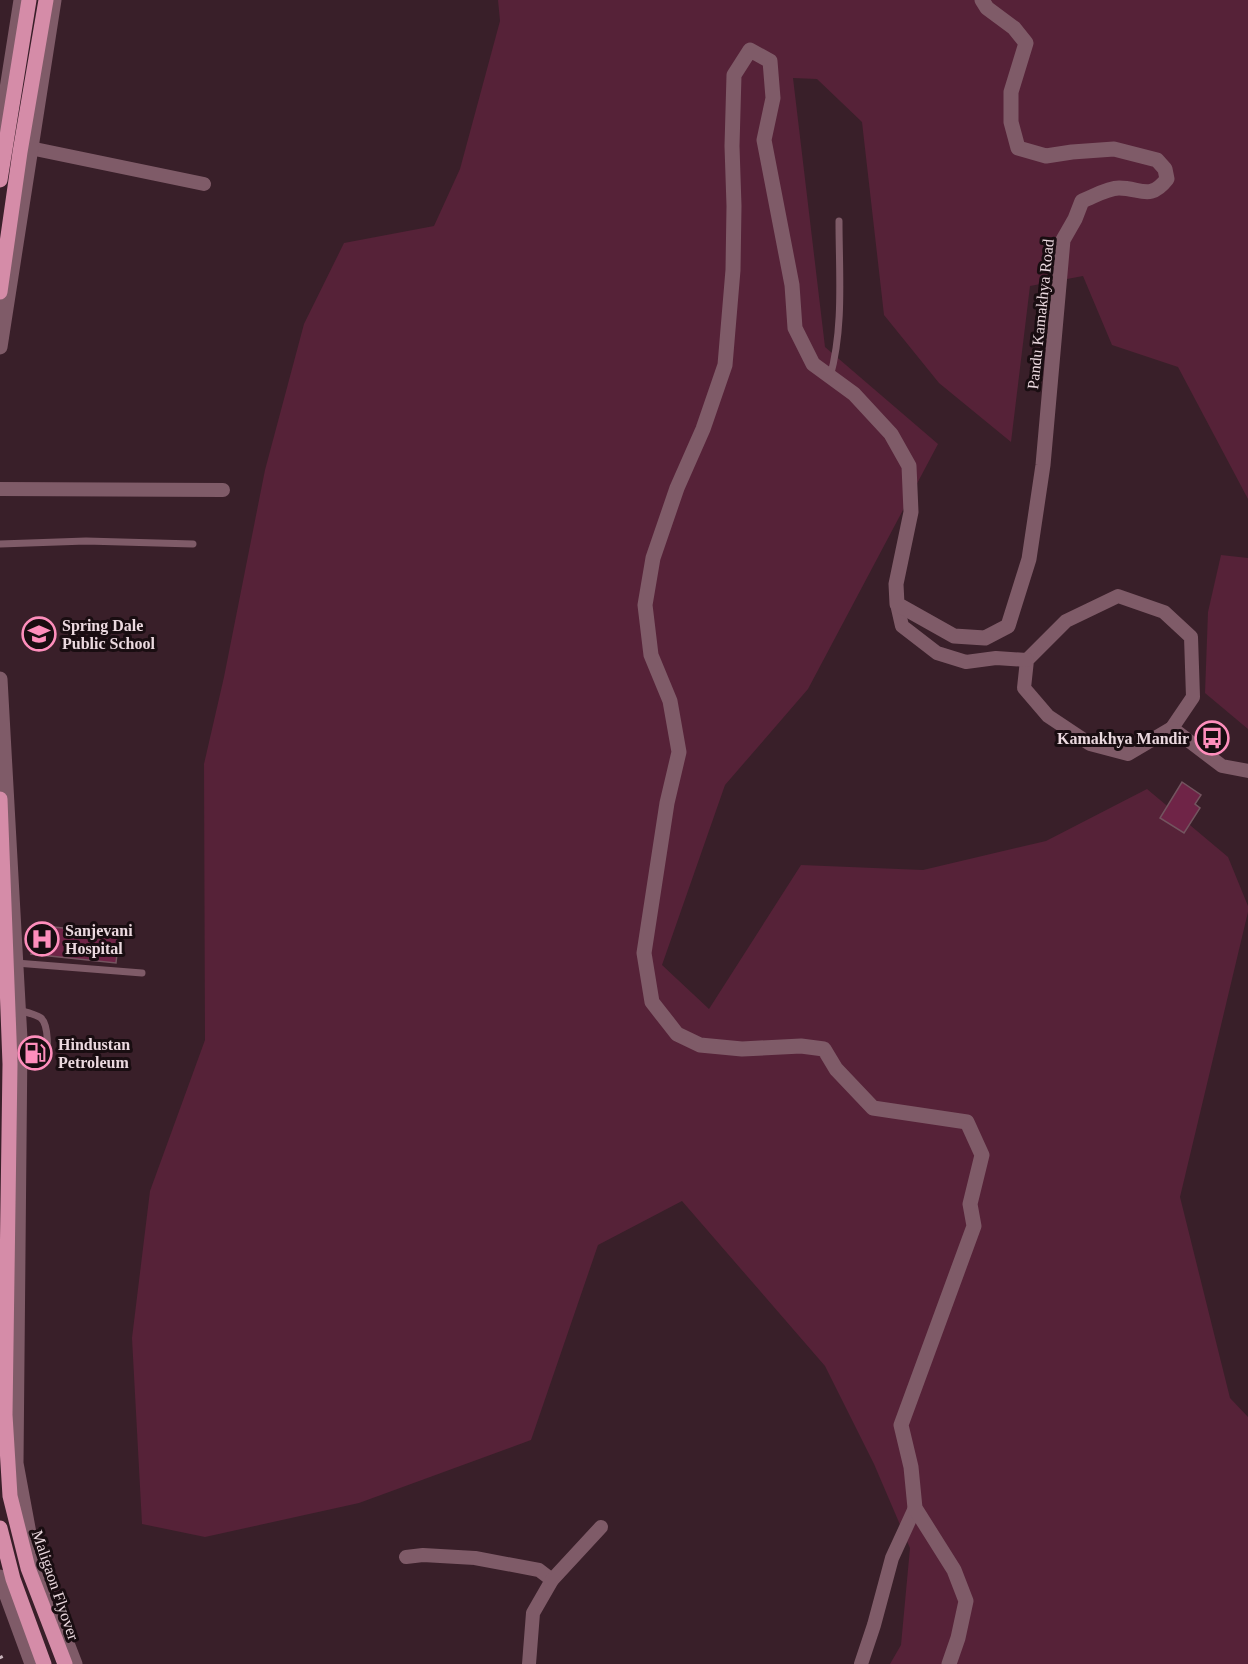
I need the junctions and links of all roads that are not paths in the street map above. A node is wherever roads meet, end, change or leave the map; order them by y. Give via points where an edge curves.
1 (21, 0) edge
2 (29, 0) edge
3 (46, 0) edge
4 (54, 0) edge
5 (982, 0) edge
6 (0, 133) edge
7 (30, 148) junction
8 (0, 180) edge
9 (204, 184) dead end
10 (839, 222) dead end
11 (0, 292) edge
12 (1, 324) edge
13 (0, 347) edge
14 (830, 377) junction
15 (0, 489) edge
16 (224, 490) dead end
17 (0, 544) edge
18 (193, 544) dead end
19 (897, 603) junction
20 (1027, 660) junction
21 (0, 679) edge
22 (1172, 728) junction
23 (1248, 771) edge
24 (0, 799) edge
25 (16, 963) junction
26 (142, 973) dead end
27 (18, 1010) junction
28 (19, 1063) junction
29 (915, 1508) junction
30 (601, 1527) dead end
31 (0, 1528) edge
32 (406, 1557) dead end
33 (0, 1577) edge
34 (552, 1580) junction
35 (32, 1664) edge
36 (44, 1664) edge
37 (65, 1664) edge
38 (75, 1664) edge
39 (529, 1664) edge
40 (861, 1664) edge
41 (949, 1664) edge

1 - 6 street
2 - 8 main road
3 - 11 main road
4 - 7 street
5 - 19 street, Pandu Kamakhya Road via 1026,43 1011,92 1011,122 1018,148 1046,156 1114,148 1157,160 1167,179 1151,193 1117,188 1082,201 1063,240 1043,465 1029,559 1008,626 985,638 954,636
7 - 9 street
7 - 12 street
10 - 14 lane via 839,314
12 - 13 street
14 - 19 street via 854,394 891,435 909,466 911,512 896,584
14 - 29 street via 813,364 795,328 792,285 764,140 773,98 770,61 750,50 734,75 734,270 725,365 652,558 645,605 651,655 670,701 679,752 666,803 644,953 652,1002 677,1034 700,1045 824,1049 836,1069 873,1108 967,1122 982,1155 970,1204 974,1226 901,1425
15 - 16 street
17 - 18 lane
19 - 20 street via 902,626 937,653 966,662 996,658
20 - 22 street via 1024,688 1047,717 1090,744 1128,754
20 - 22 street via 1066,621 1118,596 1164,612 1191,637 1193,697
21 - 25 street
22 - 23 street via 1222,766
24 - 37 main road, Maligaon Flyover via 10,1064 5,1415 10,1496 28,1568
25 - 26 lane
25 - 27 street
27 - 28 street
27 - 28 lane via 40,1017 47,1028 42,1061
28 - 38 street via 16,1463 33,1555
29 - 40 street via 892,1558
29 - 41 street via 954,1570 966,1600
30 - 34 street
31 - 36 main road via 13,1579
32 - 34 street via 475,1558 539,1570
33 - 35 street
34 - 39 street via 533,1613

